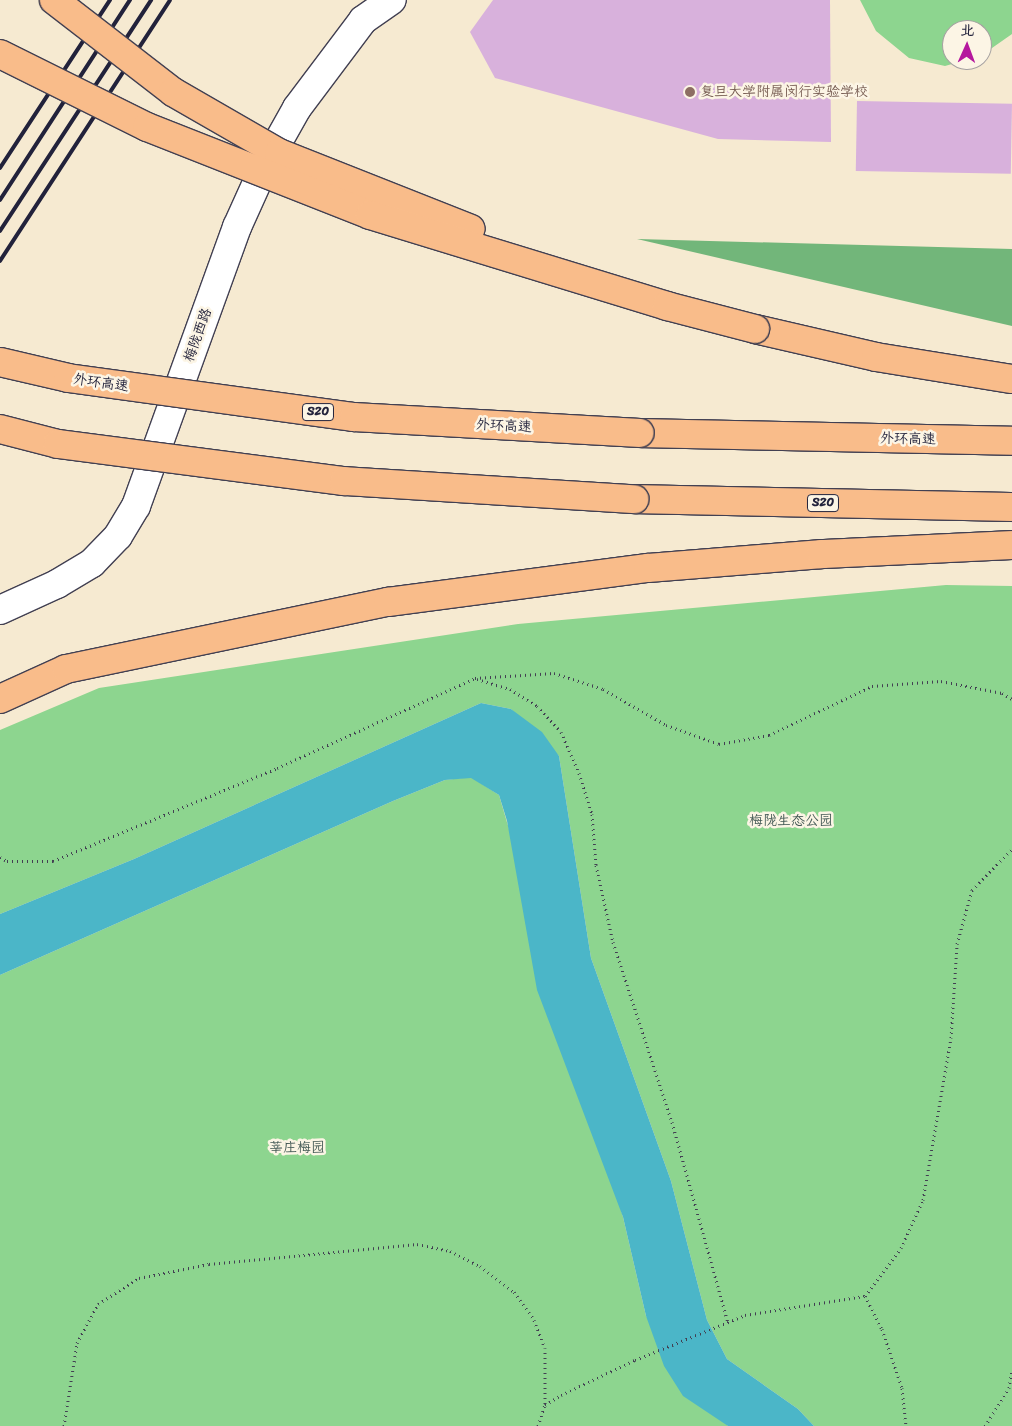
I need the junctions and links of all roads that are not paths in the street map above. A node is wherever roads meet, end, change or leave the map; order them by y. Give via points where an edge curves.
1 (54, 0) edge
2 (392, 0) edge
3 (363, 10) edge
4 (0, 54) edge
5 (667, 306) junction
6 (0, 362) edge
7 (1012, 379) edge
8 (0, 429) edge
9 (1012, 441) edge
10 (1012, 507) edge
11 (1012, 545) edge
12 (0, 610) edge
13 (66, 669) junction
14 (0, 683) edge
15 (0, 699) edge

1 - 5 highway, bridge via 173,92 279,153
2 - 3 street, 梅陇西路
3 - 12 street, 梅陇西路 via 265,164 237,227 136,506 118,536 92,564
4 - 5 highway, bridge via 147,127 370,215
5 - 7 highway, bridge via 876,357
6 - 9 highway, 外环高速 / S20, bridge via 68,378 354,417 640,433
8 - 10 highway, S20, bridge via 58,444 344,481 634,499
11 - 13 highway via 745,560 561,578 388,602
13 - 14 highway
13 - 15 highway

